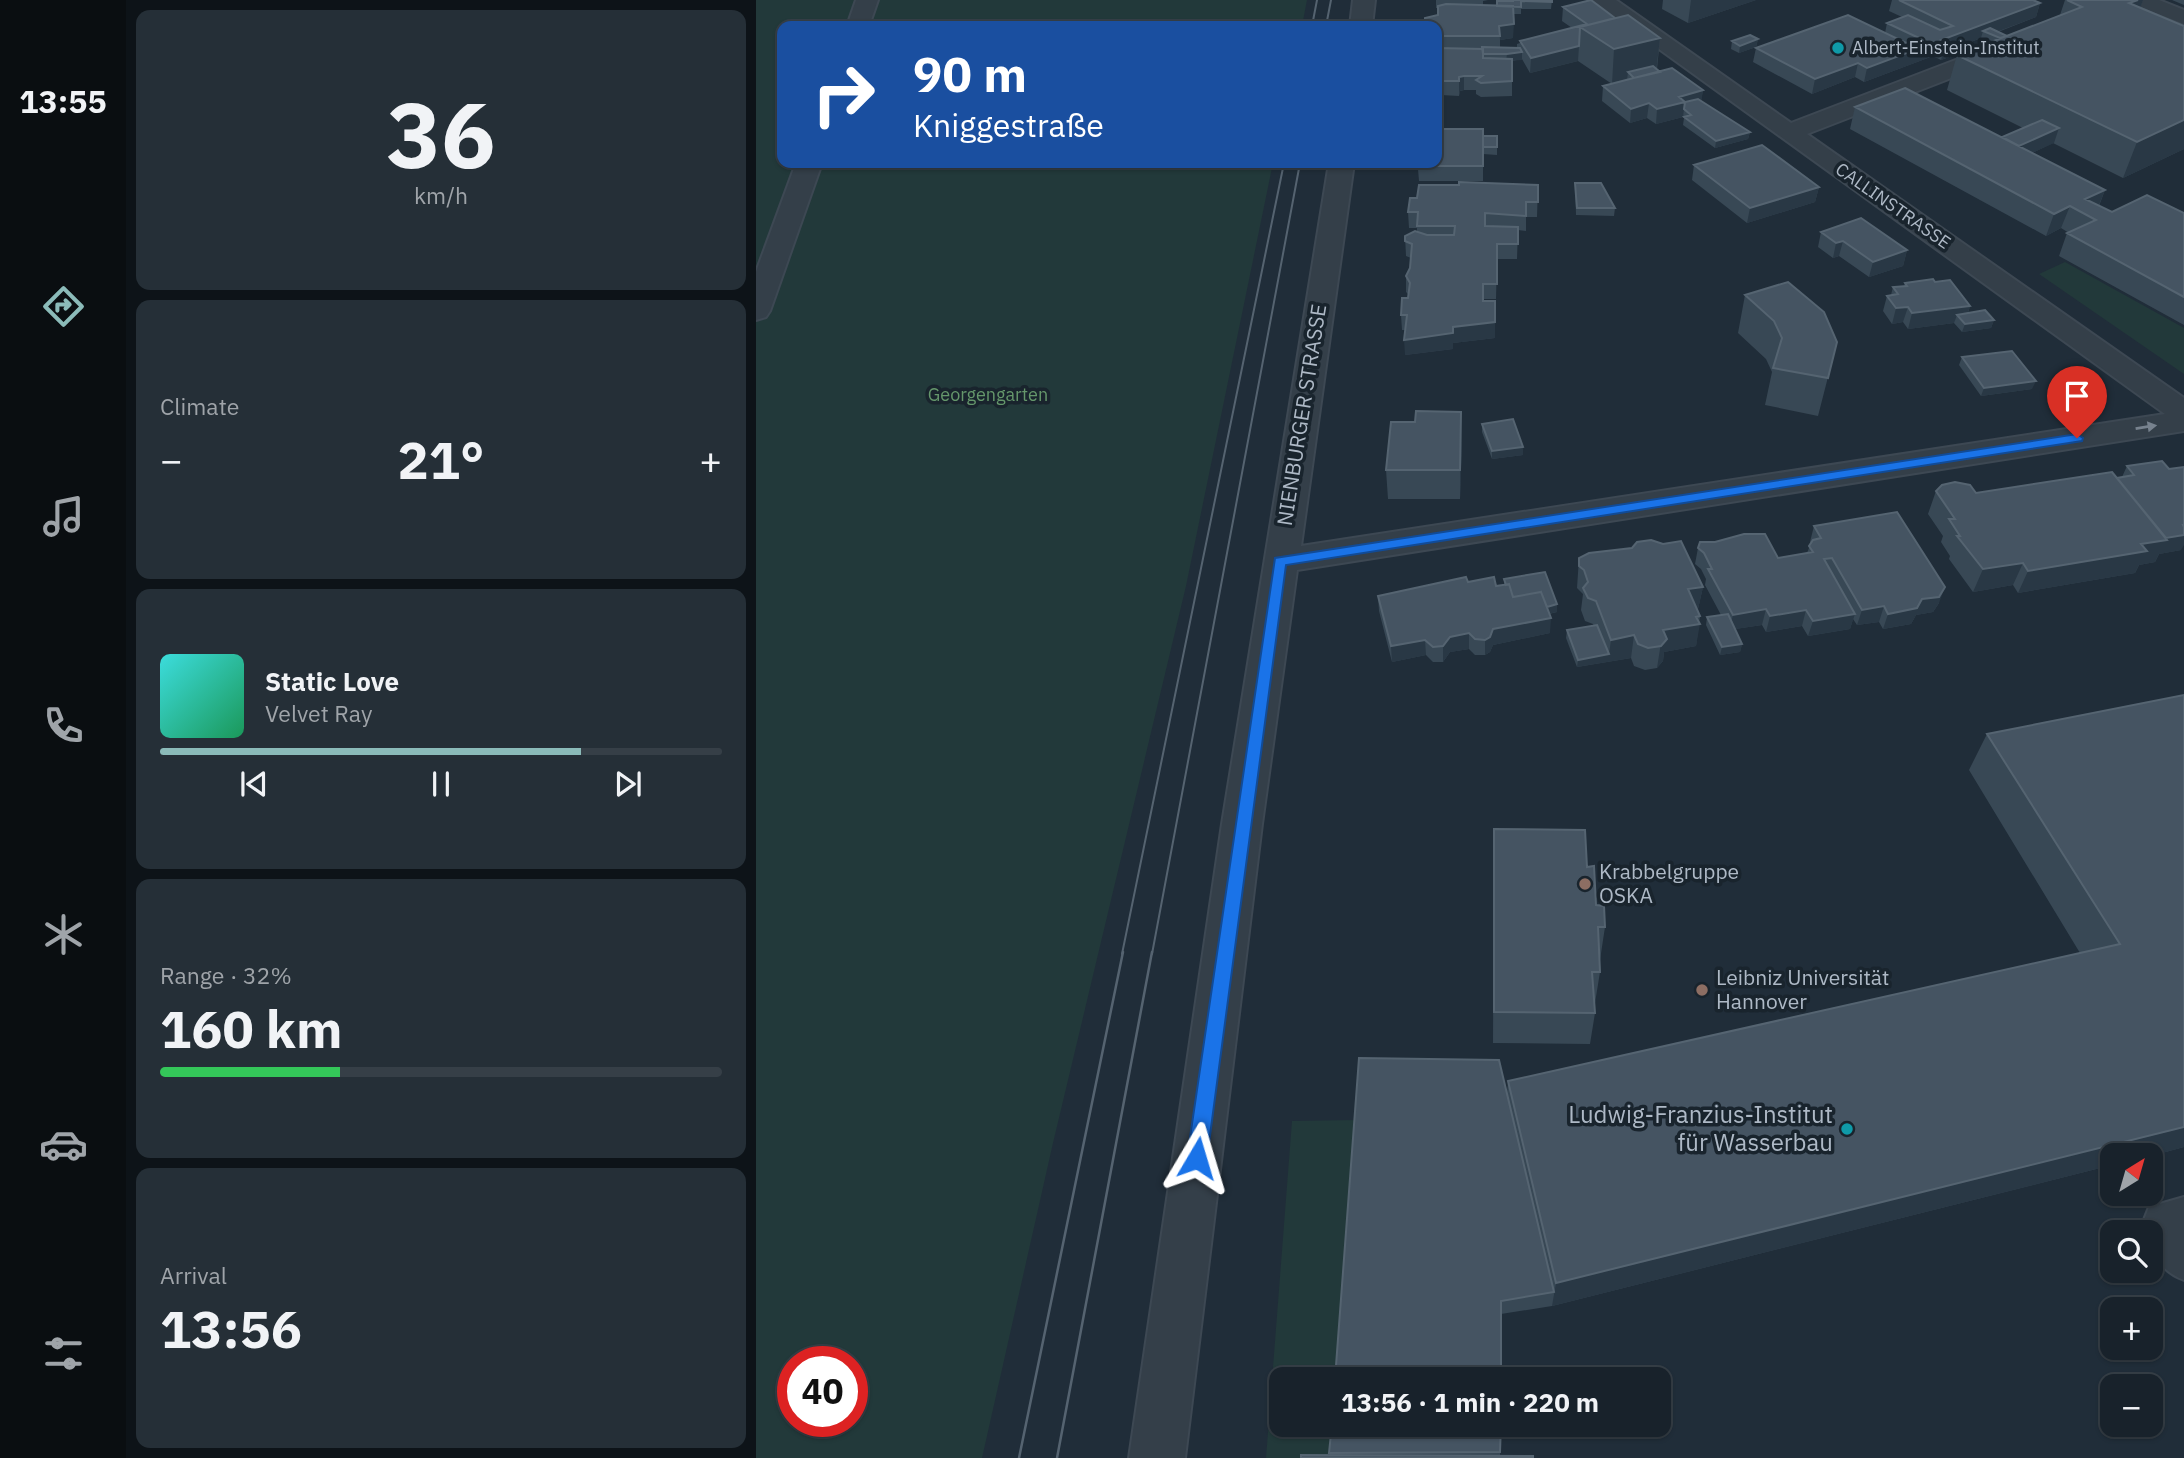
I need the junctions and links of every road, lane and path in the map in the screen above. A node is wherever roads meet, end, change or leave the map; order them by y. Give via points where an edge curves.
1 (867, 0) edge
2 (1364, 0) edge
3 (1602, 0) edge
4 (2131, 1) edge
5 (2184, 18) edge
6 (860, 21) edge
7 (1361, 21) edge
8 (2013, 46) edge
9 (1789, 132) junction
10 (807, 168) edge
11 (1340, 168) edge
12 (756, 311) edge
13 (2184, 413) edge
14 (2184, 421) edge
15 (1280, 561) junction
16 (2184, 1222) edge
17 (2184, 1255) edge
18 (1157, 1458) edge

1 - 6 street
2 - 7 street
3 - 9 street, CALLINSTRASSE
4 - 5 street
8 - 9 street
9 - 13 street, CALLINSTRASSE
10 - 12 street
11 - 15 street, NIENBURGER STRASSE
15 -> 14 street
15 - 18 street, NIENBURGER STRASSE
16 - 17 street via 2168,1226

